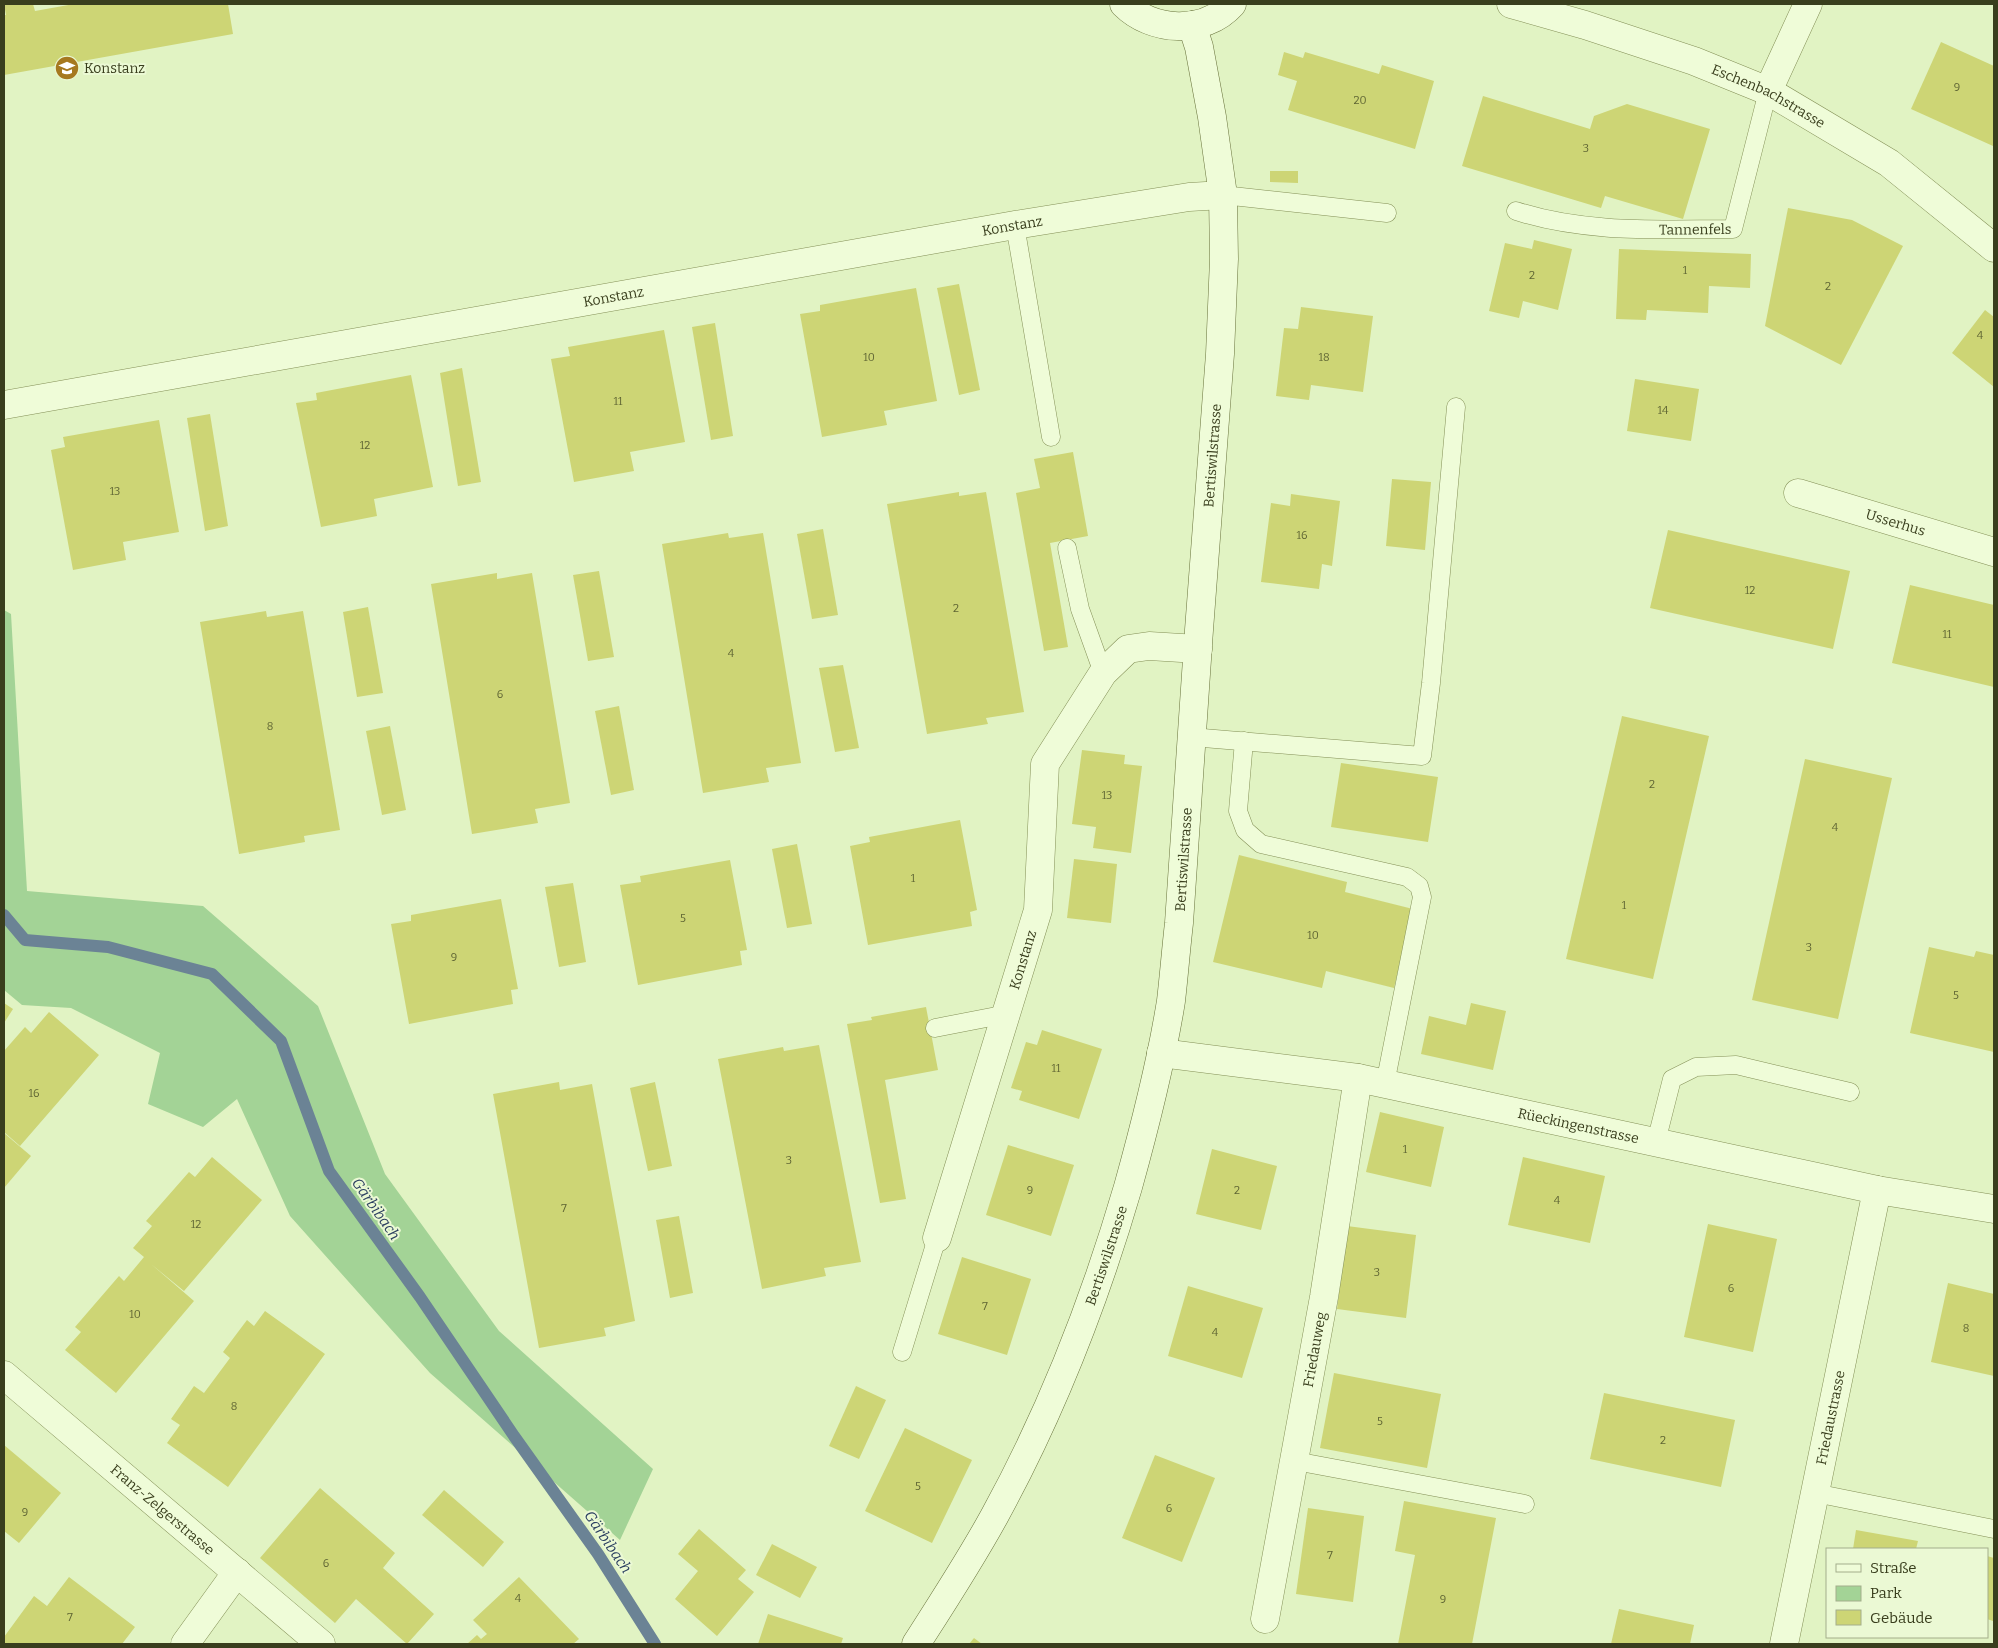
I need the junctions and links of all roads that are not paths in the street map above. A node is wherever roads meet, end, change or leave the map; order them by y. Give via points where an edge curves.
1 (1124, 4) edge
2 (1232, 4) edge
3 (1512, 4) edge
4 (1808, 4) edge
5 (1192, 25) junction
6 (1768, 91) junction
7 (1223, 195) junction
8 (1516, 211) dead end
9 (1387, 213) dead end
10 (1015, 225) junction
11 (1994, 248) edge
12 (4, 405) edge
13 (1456, 406) dead end
14 (1051, 437) dead end
15 (1798, 493) dead end
16 (1067, 548) dead end
17 (1994, 552) edge
18 (1198, 648) junction
19 (1103, 673) junction
20 (1191, 737) junction
21 (1244, 741) junction
22 (1007, 1014) junction
23 (935, 1028) dead end
24 (1161, 1053) junction
25 (1358, 1078) junction
26 (1385, 1084) junction
27 (1850, 1092) dead end
28 (1656, 1142) junction
29 (1877, 1190) junction
30 (1994, 1209) edge
31 (937, 1238) joint
32 (902, 1352) dead end
33 (4, 1375) edge
34 (1295, 1461) junction
35 (1815, 1493) junction
36 (1525, 1504) dead end
37 (1994, 1529) edge
38 (237, 1572) junction
39 (1265, 1619) dead end
40 (185, 1644) edge
41 (321, 1644) edge
42 (916, 1644) edge
43 (1784, 1644) edge

1 - 5 street via 1150,22
2 - 5 street via 1212,19
3 - 6 street, Eschenbachstrasse via 1694,61
4 - 6 street
5 - 7 street, Bertiswilstrasse via 1212,117
6 - 8 lane, Tannenfels via 1733,229 1614,229 1541,219
6 - 11 street, Eschenbachstrasse via 1889,163
7 - 9 lane
7 - 10 street, Konstanz via 1189,197
7 - 18 street, Bertiswilstrasse via 1220,354
10 - 12 street, Konstanz
10 - 14 lane
13 - 21 lane via 1422,756
15 - 17 street, Usserhus
16 - 19 lane via 1080,609
18 - 19 street, Konstanz via 1149,646 1128,649
18 - 20 street, Bertiswilstrasse
19 - 22 street, Konstanz via 1045,764 1038,910
20 - 21 lane
20 - 24 street, Bertiswilstrasse via 1179,923 1171,1000
21 - 26 lane via 1238,810 1245,830 1261,844 1407,877 1419,886 1422,897
22 - 23 lane
22 - 31 street, Konstanz
24 - 25 street, Rüeckingenstrasse
24 - 42 street, Bertiswilstrasse via 1138,1150 1102,1271 1054,1394 995,1516
25 - 26 street, Rüeckingenstrasse
25 - 34 street, Friedauweg
26 - 28 street, Rüeckingenstrasse
27 - 28 lane via 1736,1065 1696,1067 1672,1079
28 - 29 street, Rüeckingenstrasse
29 - 30 street, Rüeckingenstrasse
29 - 35 street, Friedaustrasse
31 - 32 lane, Konstanz
33 - 38 street, Franz-Zelgerstrasse
34 - 36 lane
34 - 39 street, Friedauweg
35 - 37 lane
35 - 43 street, Friedaustrasse
38 - 40 street
38 - 41 street, Franz-Zelgerstrasse

